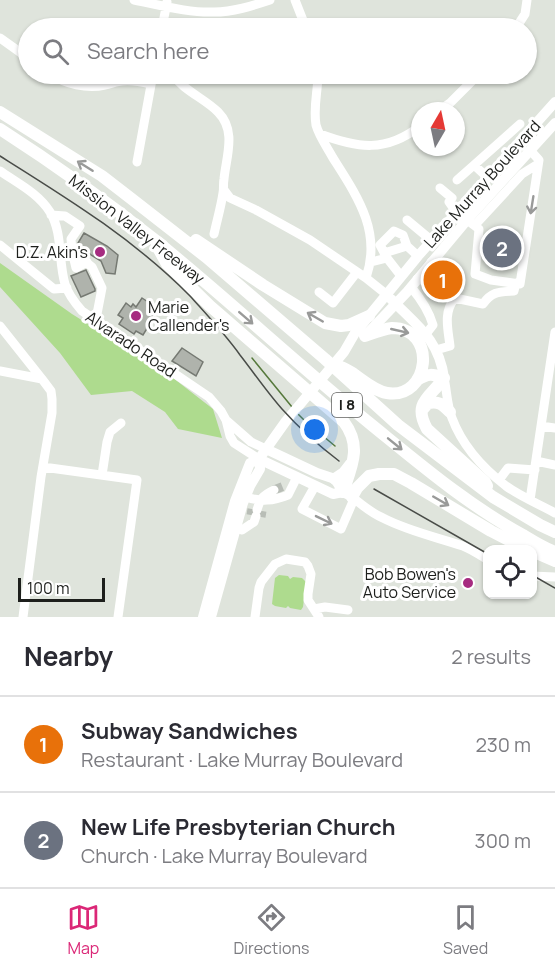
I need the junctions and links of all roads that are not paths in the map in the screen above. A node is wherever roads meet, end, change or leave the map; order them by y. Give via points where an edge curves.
1 (134, 0) edge
2 (270, 0) edge
3 (295, 0) edge
4 (526, 0) edge
5 (166, 3) edge
6 (164, 18) edge
7 (302, 18) edge
8 (522, 18) edge
9 (0, 38) edge
10 (18, 51) edge
11 (79, 84) edge
12 (109, 84) edge
13 (151, 84) edge
14 (181, 84) edge
15 (317, 84) edge
16 (469, 84) edge
17 (451, 102) edge
18 (555, 102) edge
19 (0, 111) edge
20 (555, 123) edge
21 (520, 124) dead end
22 (0, 129) edge
23 (411, 132) edge
24 (511, 132) junction
25 (320, 134) junction
26 (520, 141) junction
27 (530, 150) junction
28 (136, 162) dead end
29 (538, 164) junction
30 (474, 165) junction
31 (0, 171) edge
32 (487, 177) junction
33 (457, 180) dead end
34 (440, 188) dead end
35 (224, 190) junction
36 (133, 200) junction
37 (456, 212) junction
38 (51, 215) junction
39 (407, 220) dead end
40 (471, 223) junction
41 (214, 234) dead end
42 (154, 239) junction
43 (431, 240) junction
44 (0, 246) edge
45 (407, 246) junction
46 (72, 251) junction
47 (60, 252) junction
48 (386, 256) junction
49 (418, 256) junction
50 (371, 262) junction
51 (431, 262) junction
52 (357, 272) junction
53 (401, 276) junction
54 (366, 278) junction
55 (414, 283) junction
56 (516, 283) junction
57 (437, 284) junction
58 (448, 287) dead end
59 (66, 288) junction
60 (319, 292) dead end
61 (386, 294) junction
62 (395, 304) junction
63 (369, 316) junction
64 (94, 319) junction
65 (0, 326) edge
66 (555, 332) edge
67 (426, 334) junction
68 (365, 336) junction
69 (436, 350) junction
70 (344, 352) junction
71 (325, 359) junction
72 (553, 361) edge
73 (0, 371) edge
74 (444, 378) junction
75 (42, 379) junction
76 (417, 380) junction
77 (422, 410) junction
78 (450, 412) junction
79 (226, 420) junction
80 (121, 423) dead end
81 (541, 426) junction
82 (555, 428) edge
83 (270, 444) junction
84 (259, 459) junction
85 (352, 463) junction
86 (555, 465) edge
87 (535, 466) junction
88 (43, 467) junction
89 (102, 475) junction
90 (335, 479) junction
91 (499, 480) junction
92 (292, 483) junction
93 (315, 486) junction
94 (274, 490) tunnel mouth
95 (350, 496) junction
96 (246, 497) junction
97 (493, 497) junction
98 (530, 500) junction
99 (257, 512) junction
100 (555, 513) edge
101 (236, 528) junction
102 (555, 532) edge
103 (456, 545) junction
104 (520, 545) edge
105 (555, 552) edge
106 (537, 553) edge
107 (483, 557) edge
108 (555, 561) edge
109 (483, 563) edge
110 (537, 571) edge
111 (555, 571) edge
112 (537, 576) edge
113 (555, 577) edge
114 (348, 610) dead end
115 (316, 613) edge
116 (23, 617) edge
117 (118, 617) edge
118 (203, 617) edge
119 (211, 617) edge
120 (255, 617) edge

1 - 5 street
2 - 5 street via 212,12
3 - 7 street
4 - 8 street
5 - 6 street
9 - 10 street
11 - 12 street
13 - 28 street
14 - 35 street via 217,111 225,123 229,144
15 - 25 street via 316,125
16 - 17 street
18 - 26 main road, Lake Murray Boulevard
36 -> 19 highway, Mission Valley Freeway / I 8
20 - 27 main road, Lake Murray Boulevard
21 - 24 street
22 - 42 highway, Mission Valley Freeway / I 8
23 - 25 street via 377,145 354,145
24 - 26 street
24 - 30 street
25 - 50 street via 367,217
26 - 27 main road
26 - 32 main road, Lake Murray Boulevard
27 - 29 street
27 - 40 main road, Lake Murray Boulevard
29 - 40 street via 522,174
29 -> 56 street via 520,284
30 - 32 street
30 - 33 street
31 - 38 street, Alvarado Road via 38,197
32 - 37 main road, Lake Murray Boulevard
34 - 37 street via 453,198 449,202
35 - 41 street
35 - 52 street via 230,198 302,235
63 -> 36 highway via 349,325 325,323
36 - 71 highway, Mission Valley Freeway / I 8
37 - 40 main road
37 - 43 main road, Lake Murray Boulevard
38 - 46 street via 65,216 80,226 71,239
38 - 47 street, Alvarado Road
39 - 43 street
40 - 51 main road, Lake Murray Boulevard
40 - 56 street via 479,229 475,274
42 - 85 highway via 167,264 210,306 344,422 354,440
42 -> 105 highway, Mission Valley Freeway / I 8 via 438,479 477,508
43 - 49 main road, Lake Murray Boulevard
44 - 59 street via 54,289
45 - 48 street
45 - 48 street via 402,235 394,231 380,245
45 - 49 street
46 - 47 street
46 - 64 street via 76,267 87,262 102,288
47 - 59 street, Alvarado Road
48 - 50 street
48 - 53 street
49 - 53 main road, Lake Murray Boulevard
50 - 54 street
51 - 55 main road, Lake Murray Boulevard
51 - 57 street via 438,269
52 - 54 street
52 - 60 street via 333,303
53 - 61 main road, Lake Murray Boulevard
54 - 61 street
55 - 57 street
55 - 62 main road, Lake Murray Boulevard
55 - 67 street via 433,326
56 - 69 street via 514,291 494,292 483,304 455,298 446,319 450,346
57 - 58 street
59 - 64 street, Alvarado Road via 82,311
61 - 62 main road
61 - 63 main road, Lake Murray Boulevard
62 - 67 main road
62 - 68 main road, Lake Murray Boulevard
63 - 70 main road, Lake Murray Boulevard
64 - 79 street, Alvarado Road via 209,397
65 - 75 street
66 - 72 street
67 - 69 main road
68 - 70 main road, Lake Murray Boulevard
68 -> 76 highway via 393,328 414,337 424,360
69 - 74 main road
70 - 83 main road, Lake Murray Boulevard
71 - 76 highway via 386,393 402,392
71 - 97 highway, Mission Valley Freeway / I 8 via 398,425
72 - 81 street
73 - 75 street
74 - 76 highway via 432,374
74 - 77 highway via 425,399
74 - 78 street
75 - 88 street via 52,399
77 - 78 highway via 437,401
77 - 97 highway via 427,429 485,482
78 - 91 street via 466,444
79 - 83 street, Alvarado Road via 251,442
79 - 84 street, Alvarado Road via 234,443
80 - 89 street via 110,432
81 - 82 street
81 - 87 street
83 - 84 main road, Lake Murray Boulevard
83 - 90 main road, Alvarado Road via 317,473
84 - 92 main road, Alvarado Road
84 - 96 main road via 260,469
84 - 118 main road, Lake Murray Boulevard via 250,463 238,491
85 - 90 highway
85 - 95 highway
86 - 87 street
87 - 91 street via 508,468
87 - 98 street
88 - 89 street
88 - 116 street
89 - 117 street via 137,480
90 - 95 main road, Alvarado Road
91 - 98 street
92 - 93 main road, Alvarado Road
92 - 99 street via 288,495
93 - 95 main road, Alvarado Road
93 -> 95 street via 302,510 342,529
94 - 99 street via 264,495
95 - 103 street, Alvarado Road via 389,521
95 -> 104 highway via 369,476 393,474
96 - 99 street
96 - 101 main road
97 - 102 highway, Mission Valley Freeway / I 8
98 - 100 street
99 - 101 street via 254,522 242,530
101 - 119 main road
103 - 107 street, Alvarado Road
103 - 109 street, Alvarado Road
106 - 108 highway
110 - 111 street
112 - 113 street
114 - 115 street via 325,607
115 - 120 street via 308,600 308,566 286,559 275,564 261,582

